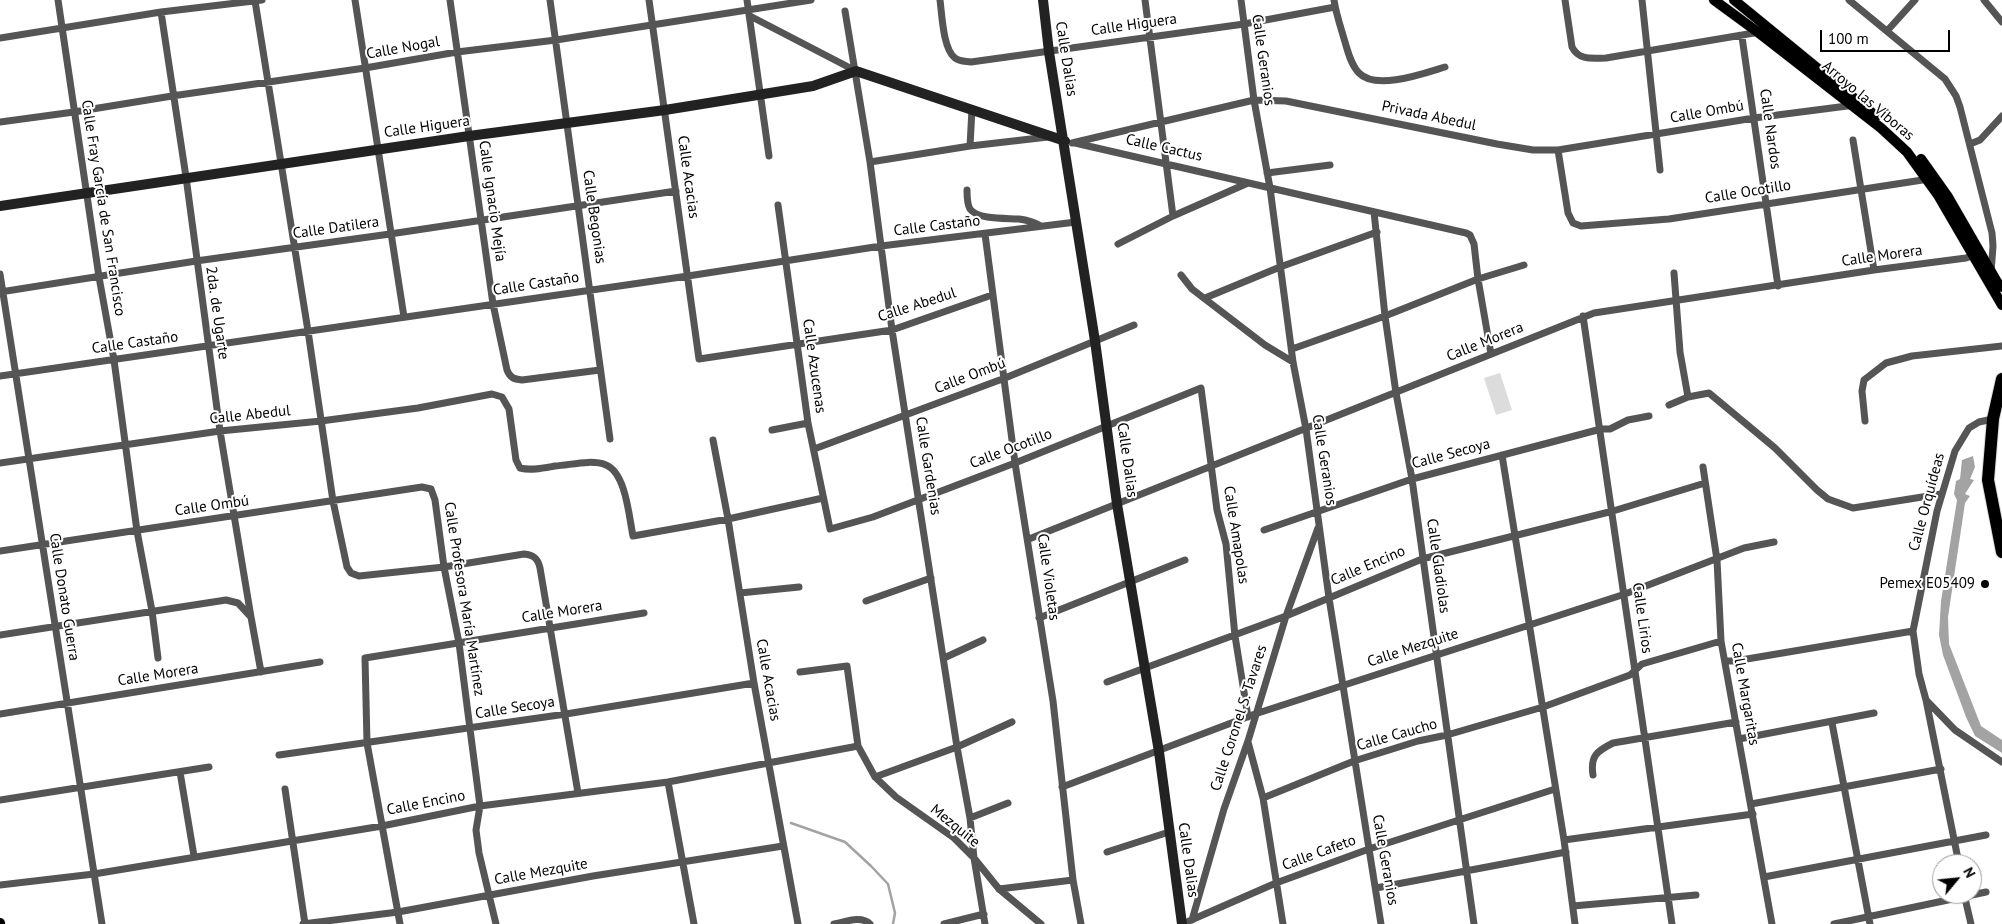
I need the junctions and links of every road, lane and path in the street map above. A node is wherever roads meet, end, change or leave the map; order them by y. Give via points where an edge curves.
1 (58, 0) edge
2 (356, 0) edge
3 (450, 0) edge
4 (550, 0) edge
5 (649, 0) edge
6 (748, 0) edge
7 (811, 0) edge
8 (940, 0) edge
9 (1043, 0) edge
10 (1145, 0) edge
11 (1241, 0) edge
12 (1565, 0) edge
13 (1642, 0) edge
14 (1714, 0) edge
15 (1734, 0) edge
16 (1915, 0) edge
17 (1984, 0) edge
18 (259, 1) edge
19 (1855, 2) edge
20 (1334, 3) edge
21 (845, 11) dead end
22 (161, 12) junction
23 (750, 14) junction
24 (2002, 22) edge
25 (1244, 24) junction
26 (654, 25) junction
27 (63, 27) junction
28 (1772, 29) junction
29 (1887, 31) junction
30 (1759, 32) junction
31 (1742, 36) junction
32 (0, 38) edge
33 (1150, 38) junction
34 (556, 40) junction
35 (1647, 51) junction
36 (457, 52) junction
37 (1049, 52) junction
38 (1445, 67) dead end
39 (365, 68) junction
40 (856, 72) junction
41 (268, 82) junction
42 (761, 94) junction
43 (172, 96) junction
44 (1254, 100) junction
45 (1856, 104) junction
46 (972, 109) junction
47 (665, 110) junction
48 (74, 112) junction
49 (2002, 116) edge
50 (1754, 118) junction
51 (0, 122) edge
52 (1159, 122) junction
53 (567, 124) junction
54 (1656, 135) junction
55 (469, 136) junction
56 (1051, 136) junction
57 (1853, 140) dead end
58 (1068, 142) junction
59 (1970, 144) junction
60 (970, 146) junction
61 (379, 150) junction
62 (1558, 150) junction
63 (770, 156) dead end
64 (870, 162) junction
65 (1166, 163) junction
66 (280, 164) junction
67 (1330, 164) dead end
68 (1660, 170) dead end
69 (1266, 172) junction
70 (186, 177) junction
71 (1931, 178) junction
72 (1248, 183) junction
73 (1270, 188) junction
74 (1862, 188) junction
75 (967, 190) dead end
76 (676, 191) junction
77 (87, 194) junction
78 (1766, 202) junction
79 (778, 204) dead end
80 (0, 206) edge
81 (579, 206) junction
82 (1374, 212) junction
83 (1173, 216) junction
84 (482, 220) junction
85 (1076, 222) junction
86 (1041, 226) junction
87 (1376, 232) junction
88 (390, 234) junction
89 (985, 234) junction
90 (1118, 244) dead end
91 (881, 246) junction
92 (295, 248) junction
93 (1974, 255) junction
94 (786, 260) junction
95 (196, 261) junction
96 (1524, 265) dead end
97 (1280, 266) junction
98 (1874, 270) junction
99 (1674, 273) dead end
100 (0, 274) edge
101 (1182, 274) dead end
102 (1989, 274) junction
103 (688, 276) junction
104 (99, 277) junction
105 (1478, 279) junction
106 (1778, 286) junction
107 (2002, 287) edge
108 (590, 290) junction
109 (1, 292) edge
110 (992, 294) junction
111 (1204, 298) junction
112 (1677, 299) junction
113 (493, 304) junction
114 (2002, 305) edge
115 (1385, 316) junction
116 (1583, 316) junction
117 (404, 317) junction
118 (1134, 325) dead end
119 (892, 330) junction
120 (308, 331) junction
121 (1095, 341) junction
122 (798, 345) junction
123 (208, 346) junction
124 (2002, 346) edge
125 (1292, 349) junction
126 (1491, 354) junction
127 (699, 359) joint
128 (114, 360) junction
129 (1293, 362) junction
130 (600, 370) junction
131 (16, 374) junction
132 (0, 376) edge
133 (1005, 378) junction
134 (2002, 379) edge
135 (1200, 388) joint
136 (1396, 393) junction
137 (1688, 397) junction
138 (1669, 405) dead end
139 (907, 414) junction
140 (1648, 416) dead end
141 (1993, 419) junction
142 (322, 421) junction
143 (1865, 421) dead end
144 (808, 423) junction
145 (1106, 426) junction
146 (1306, 429) junction
147 (1601, 429) junction
148 (772, 430) dead end
149 (220, 431) junction
150 (610, 439) dead end
151 (713, 440) dead end
152 (126, 445) junction
153 (814, 449) junction
154 (1502, 455) junction
155 (28, 459) junction
156 (0, 463) edge
157 (1016, 463) junction
158 (1212, 466) junction
159 (1703, 467) dead end
160 (1412, 479) junction
161 (1705, 483) junction
162 (427, 487) joint
163 (1941, 494) junction
164 (823, 498) junction
165 (920, 499) junction
166 (333, 501) junction
167 (1118, 504) junction
168 (1318, 510) junction
169 (1613, 511) junction
170 (234, 516) junction
171 (728, 519) junction
172 (1320, 525) junction
173 (830, 529) joint
174 (1264, 530) dead end
175 (137, 531) junction
176 (1516, 536) junction
177 (1029, 539) junction
178 (1774, 542) dead end
179 (42, 545) junction
180 (0, 551) edge
181 (2002, 552) edge
182 (1422, 559) junction
183 (1185, 560) dead end
184 (1717, 560) junction
185 (444, 567) junction
186 (931, 578) junction
187 (1132, 582) junction
188 (799, 587) dead end
189 (740, 593) junction
190 (1625, 594) junction
191 (1329, 598) junction
192 (866, 601) dead end
193 (152, 611) junction
194 (644, 613) dead end
195 (1286, 616) junction
196 (251, 617) junction
197 (1040, 618) junction
198 (1529, 625) junction
199 (55, 627) junction
200 (551, 628) junction
201 (1913, 631) junction
202 (0, 635) edge
203 (1235, 636) junction
204 (984, 640) dead end
205 (1720, 641) junction
206 (458, 643) junction
207 (1437, 654) junction
208 (158, 658) dead end
209 (944, 658) junction
210 (1726, 661) junction
211 (320, 662) dead end
212 (1146, 668) junction
213 (1636, 669) junction
214 (261, 672) junction
215 (800, 672) dead end
216 (1106, 682) dead end
217 (754, 683) junction
218 (1342, 685) junction
219 (1926, 700) junction
220 (68, 704) junction
221 (1543, 706) junction
222 (1874, 713) dead end
223 (0, 714) edge
224 (566, 714) junction
225 (1251, 716) junction
226 (1012, 722) dead end
227 (1736, 722) junction
228 (1832, 722) junction
229 (470, 729) junction
230 (1447, 735) junction
231 (1645, 738) junction
232 (1739, 739) junction
233 (1248, 742) junction
234 (367, 743) junction
235 (858, 746) junction
236 (957, 747) junction
237 (1159, 752) junction
238 (280, 755) dead end
239 (1354, 761) junction
240 (768, 762) junction
241 (2002, 762) edge
242 (209, 767) dead end
243 (1941, 769) junction
244 (180, 772) junction
245 (1592, 775) dead end
246 (875, 777) junction
247 (668, 782) junction
248 (80, 787) junction
249 (1062, 787) junction
250 (1846, 788) junction
251 (286, 789) dead end
252 (1555, 789) junction
253 (578, 793) junction
254 (1263, 798) junction
255 (0, 800) edge
256 (1008, 803) dead end
257 (1751, 804) junction
258 (480, 806) junction
259 (1752, 814) junction
260 (970, 818) junction
261 (1459, 819) junction
262 (382, 826) junction
263 (1658, 828) junction
264 (1169, 832) junction
265 (1986, 834) dead end
266 (292, 840) junction
267 (1564, 840) junction
268 (1955, 840) junction
269 (783, 846) junction
270 (1369, 849) junction
271 (1107, 852) dead end
272 (1566, 852) junction
273 (1957, 854) edge
274 (194, 856) junction
275 (974, 858) junction
276 (1859, 858) junction
277 (682, 862) junction
278 (1466, 870) junction
279 (94, 874) junction
280 (1764, 877) junction
281 (1073, 880) junction
282 (1276, 883) junction
283 (0, 885) edge
284 (1376, 888) junction
285 (999, 889) junction
286 (1986, 892) dead end
287 (1982, 893) edge
288 (489, 895) junction
289 (1696, 895) dead end
290 (1668, 896) junction
291 (1934, 904) edge
292 (1966, 904) edge
293 (1573, 906) junction
294 (398, 912) junction
295 (984, 914) junction
296 (1192, 920) junction
297 (1870, 921) edge
298 (867, 922) edge
299 (102, 924) edge
300 (304, 924) edge
301 (400, 924) edge
302 (496, 924) edge
303 (694, 924) edge
304 (798, 924) edge
305 (834, 924) edge
306 (944, 924) edge
307 (985, 924) edge
308 (1041, 924) edge
309 (1081, 924) edge
310 (1182, 924) edge
311 (1283, 924) edge
312 (1381, 924) edge
313 (1474, 924) edge
314 (1575, 924) edge
315 (1672, 924) edge
316 (1772, 924) edge
317 (1834, 924) edge
318 (1971, 924) edge

1 - 27 street, Calle Fray García de San Francisco
2 - 39 street
3 - 36 street, Calle Ignacio Mejía
4 - 34 street, Calle Begonias
5 - 26 street, Calle Acacias
6 - 23 street
7 - 23 street, Calle Nogal
8 - 37 street, Calle Higuera via 946,42 951,54 961,61
9 - 37 street, Calle Dalias
10 - 33 street
11 - 25 street, Calle Geranios
12 - 35 street via 1572,47 1581,57 1606,58
13 - 35 street
14 - 30 main road, Arroyo las Víboras
15 - 28 main road, Arroyo las Víboras
16 - 29 street
17 - 24 street
18 - 22 street
18 - 41 street
19 - 29 street
20 - 25 street, Calle Higuera
20 - 38 street via 1354,66 1365,78 1385,81
21 - 40 street, Calle Gardenias
22 - 27 street
22 - 43 street, 2da. de Ugarte
23 - 26 street, Calle Nogal
23 - 40 street
23 - 42 street
25 - 33 street, Calle Higuera
25 - 44 street, Calle Geranios
26 - 34 street, Calle Nogal
26 - 47 street, Calle Acacias
27 - 32 street
27 - 48 street, Calle Fray García de San Francisco
28 - 30 street
28 - 45 main road, Arroyo las Víboras
29 - 59 street via 1945,79 1960,107
30 - 31 street
30 - 45 main road, Arroyo las Víboras
31 - 35 street
31 - 50 street, Calle Nardos
33 - 37 street, Calle Higuera
33 - 52 street
34 - 36 street, Calle Nogal
34 - 53 street, Calle Begonias
35 - 54 street
36 - 39 street, Calle Nogal
36 - 55 street, Calle Ignacio Mejía
37 - 58 street, Calle Dalias
39 - 41 street, Calle Nogal
39 - 61 street
40 - 42 street, Calle Higuera via 813,86
40 - 46 street, Calle Cactus
40 - 64 street, Calle Gardenias
41 - 43 street, Calle Nogal
41 - 66 street
42 - 47 street, Calle Higuera
42 - 63 street
43 - 48 street, Calle Nogal
43 - 70 street, 2da. de Ugarte
44 - 52 street
44 - 62 street, Privada Abedul via 1296,102 1497,144
44 - 69 street, Calle Geranios
45 - 50 street, Calle Ombú
45 - 71 main road, Arroyo las Víboras
46 - 56 street, Calle Cactus
46 - 60 street
47 - 53 street, Calle Higuera
47 - 76 street, Calle Acacias
48 - 51 street, Calle Nogal
48 - 77 street, Calle Fray García de San Francisco
49 - 59 street via 1980,140
50 - 54 street, Calle Ombú
50 - 78 street, Calle Nardos
52 - 58 street
52 - 65 street
53 - 55 street, Calle Higuera
53 - 81 street, Calle Begonias
54 - 62 street, Calle Ombú
54 - 68 street
55 - 61 street, Calle Higuera
55 - 84 street, Calle Ignacio Mejía
56 - 58 street, Calle Cactus
56 - 60 street
57 - 74 street
58 - 65 street, Calle Cactus
58 - 85 street, Calle Dalias
59 - 102 street via 1992,233
60 - 64 street
61 - 66 street, Calle Higuera
61 - 88 street
62 - 78 street, Calle Ocotillo via 1568,213 1573,222 1581,226 1669,219
64 - 91 street, Calle Gardenias
65 - 72 street, Calle Cactus
65 - 83 street
66 - 70 street, Calle Higuera
66 - 92 street
67 - 69 street
69 - 73 street, Calle Geranios
70 - 77 street, Calle Higuera
70 - 95 street, 2da. de Ugarte
71 - 74 street, Calle Ocotillo
71 - 93 main road, Arroyo las Víboras
71 - 102 main road, Arroyo las Víboras
72 - 73 street, Calle Cactus
72 - 83 street
73 - 82 street, Calle Cactus
73 - 97 street, Calle Geranios
74 - 78 street, Calle Ocotillo
74 - 98 street
75 - 86 street via 968,205 976,214 1028,221
76 - 81 street, Calle Datilera
76 - 103 street, Calle Acacias
77 - 80 street, Calle Higuera
77 - 104 street, Calle Fray García de San Francisco
78 - 106 street, Calle Nardos
79 - 94 street, Calle Azucenas
81 - 84 street, Calle Datilera
81 - 108 street, Calle Begonias
82 - 87 street, Calle Gladiolas
82 - 105 street, Calle Cactus via 1466,232 1474,244
83 - 90 street
84 - 88 street, Calle Datilera
84 - 113 street, Calle Ignacio Mejía
85 - 86 street, Calle Castaño
85 - 121 street, Calle Dalias
86 - 89 street, Calle Castaño
87 - 97 street
87 - 115 street, Calle Gladiolas
88 - 92 street, Calle Datilera
88 - 117 street
89 - 91 street, Calle Castaño
89 - 110 street, Calle Violetas
91 - 94 street, Calle Castaño
91 - 119 street, Calle Gardenias
92 - 95 street, Calle Datilera
92 - 120 street
93 - 98 street, Calle Morera
93 - 102 main road, Arroyo las Víboras
94 - 103 street, Calle Castaño
94 - 122 street, Calle Azucenas
95 - 104 street, Calle Datilera
95 - 123 street, 2da. de Ugarte
96 - 105 street
97 - 111 street
97 - 125 street, Calle Geranios
98 - 106 street, Calle Morera
99 - 112 street
100 - 109 street, Calle Donato Guerra
101 - 111 street via 1192,289
102 - 107 main road, Arroyo las Víboras
102 - 114 main road, Arroyo las Víboras
103 - 108 street, Calle Castaño
103 - 127 street, Calle Acacias
104 - 109 street, Calle Datilera
104 - 128 street, Calle Fray García de San Francisco
105 - 115 street
105 - 126 street
106 - 112 street, Calle Morera
108 - 113 street, Calle Castaño
108 - 130 street, Calle Begonias
109 - 131 street, Calle Donato Guerra
110 - 119 street, Calle Abedul
110 - 133 street, Calle Violetas
111 - 129 street via 1265,345
112 - 116 street, Calle Morera
112 - 137 street via 1680,352
113 - 117 street, Calle Castaño
113 - 130 street, Calle Ignacio Mejía via 504,363 509,376 515,380
115 - 125 street
115 - 136 street, Calle Gladiolas
116 - 126 street, Calle Morera
116 - 147 street, Calle Lirios
117 - 120 street, Calle Castaño
118 - 121 street, Calle Ombú
119 - 122 street, Calle Abedul
119 - 139 street, Calle Gardenias
120 - 123 street, Calle Castaño
120 - 142 street
121 - 133 street, Calle Ombú
121 - 145 street, Calle Dalias
122 - 127 street, Calle Abedul
122 - 144 street, Calle Azucenas
123 - 128 street, Calle Castaño
123 - 149 street, 2da. de Ugarte
124 - 143 street via 1912,356 1886,363 1864,380
125 - 129 street, Calle Geranios
126 - 136 street, Calle Morera
128 - 131 street, Calle Castaño
128 - 152 street, Calle Fray García de San Francisco
129 - 146 street, Calle Geranios
130 - 150 street, Calle Begonias
131 - 132 street, Calle Castaño
131 - 155 street, Calle Donato Guerra
133 - 139 street, Calle Ombú
133 - 157 street, Calle Violetas
134 - 141 highway
135 - 145 street, Calle Ocotillo
135 - 158 street, Calle Amapolas
136 - 146 street, Calle Morera
136 - 160 street, Calle Gladiolas
137 - 138 street
137 - 163 street via 1704,392 1712,394 1828,499 1853,508
139 - 153 street, Calle Ombú
139 - 165 street, Calle Gardenias
140 - 147 street, Calle Secoya
141 - 163 street, Calle Orquídeas via 1969,428 1954,451
141 - 181 highway via 1988,480
142 - 149 street, Calle Abedul
142 - 166 street
142 - 171 street, Calle Abedul via 492,394 502,396 510,410 516,460 520,468 606,465 622,485 633,536
144 - 148 street
144 - 153 street, Calle Azucenas
145 - 157 street, Calle Ocotillo
145 - 167 street, Calle Dalias
146 - 158 street, Calle Morera
146 - 168 street, Calle Geranios
147 - 154 street, Calle Secoya
147 - 169 street, Calle Lirios
149 - 152 street, Calle Abedul
149 - 170 street, 2da. de Ugarte
151 - 171 street, Calle Acacias
152 - 155 street, Calle Abedul
152 - 175 street, Calle Fray García de San Francisco
153 - 164 street, Calle Azucenas
154 - 160 street, Calle Secoya
154 - 176 street
155 - 156 street, Calle Abedul
155 - 179 street, Calle Donato Guerra
157 - 165 street, Calle Ocotillo
157 - 177 street, Calle Violetas
158 - 167 street, Calle Morera
158 - 203 street, Calle Amapolas via 1217,510 1226,544
159 - 161 street, Calle Margaritas
160 - 168 street, Calle Secoya
160 - 182 street, Calle Gladiolas
161 - 169 street, Calle Encino
161 - 184 street, Calle Margaritas
162 - 166 street, Calle Ombú
162 - 185 street, Calle Profesora María Martínez via 433,493
163 - 201 street, Calle Orquídeas
164 - 171 street
164 - 173 street, Calle Azucenas
165 - 173 street, Calle Ocotillo
165 - 186 street, Calle Gardenias
166 - 170 street, Calle Ombú
166 - 185 street via 344,558 351,573 359,576
167 - 177 street, Calle Morera
167 - 187 street, Calle Dalias
168 - 172 street, Calle Geranios
168 - 174 street, Calle Secoya
169 - 176 street, Calle Encino
169 - 190 street, Calle Lirios
170 - 175 street, Calle Ombú
170 - 196 street, 2da. de Ugarte
171 - 189 street, Calle Acacias
172 - 191 street, Calle Geranios
172 - 195 street, Calle Coronel S. Tavares
175 - 179 street, Calle Ombú
175 - 193 street, Calle Fray García de San Francisco
176 - 182 street, Calle Encino
176 - 198 street
177 - 197 street, Calle Violetas
178 - 184 street, Calle Mezquite via 1744,548
179 - 180 street, Calle Ombú
179 - 199 street, Calle Donato Guerra
182 - 191 street, Calle Encino
182 - 207 street, Calle Gladiolas
183 - 187 street
184 - 190 street, Calle Mezquite
184 - 205 street, Calle Margaritas
185 - 200 street via 531,554 540,568
185 - 206 street, Calle Profesora María Martínez
186 - 192 street
186 - 209 street, Calle Gardenias
187 - 197 street
187 - 212 street, Calle Dalias
188 - 189 street
189 - 217 street, Calle Acacias
190 - 198 street, Calle Mezquite
190 - 213 street, Calle Lirios
191 - 195 street, Calle Encino
191 - 218 street, Calle Geranios
193 - 196 street via 226,600 238,603
193 - 199 street
193 - 208 street, Calle Fray García de San Francisco
194 - 200 street, Calle Morera
195 - 203 street, Calle Encino
195 - 225 street, Calle Coronel S. Tavares
196 - 214 street, 2da. de Ugarte
197 - 249 street, Calle Violetas
198 - 207 street, Calle Mezquite
198 - 221 street
199 - 202 street
199 - 220 street, Calle Donato Guerra
200 - 206 street, Calle Morera
200 - 224 street
201 - 210 street
201 - 219 street, Calle Orquídeas
203 - 212 street, Calle Encino
203 - 225 street, Calle Amapolas
204 - 209 street
205 - 210 street, Calle Margaritas
205 - 213 street, Calle Caucho via 1642,664
206 - 229 street, Calle Profesora María Martínez
206 - 234 street, Calle Morera via 365,658
207 - 218 street, Calle Mezquite
207 - 230 street, Calle Gladiolas
209 - 236 street, Calle Gardenias
210 - 227 street, Calle Margaritas
211 - 214 street, Calle Morera
212 - 216 street, Calle Encino
212 - 237 street, Calle Dalias
213 - 221 street, Calle Caucho via 1630,675
213 - 231 street, Calle Lirios
214 - 220 street, Calle Morera
215 - 235 street via 847,666
217 - 224 street, Calle Secoya
217 - 240 street, Calle Acacias
218 - 225 street, Calle Mezquite
218 - 239 street, Calle Geranios
219 - 241 street, Calle Orquídeas via 1955,730
219 - 243 street, Calle Orquídeas
220 - 223 street, Calle Morera
220 - 248 street, Calle Donato Guerra
221 - 230 street, Calle Caucho
221 - 252 street
222 - 228 street
224 - 229 street, Calle Secoya
224 - 253 street
225 - 233 street, Calle Coronel S. Tavares
225 - 237 street, Calle Mezquite
226 - 236 street
227 - 231 street
227 - 232 street, Calle Margaritas
228 - 232 street
228 - 250 street
229 - 234 street, Calle Secoya
229 - 258 street, Calle Profesora María Martínez
230 - 239 street, Calle Caucho
230 - 261 street, Calle Gladiolas
231 - 245 street via 1613,743 1604,748 1591,764
231 - 263 street, Calle Lirios
232 - 257 street, Calle Margaritas
233 - 254 street
233 - 296 street, Calle Coronel S. Tavares via 1224,809
234 - 238 street, Calle Secoya
234 - 262 street
235 - 240 street, Calle Encino
235 - 246 street, Mezquite
236 - 246 street
236 - 260 street, Calle Gardenias
237 - 249 street, Calle Mezquite
237 - 264 street, Calle Dalias
239 - 254 street, Calle Caucho
239 - 270 street, Calle Geranios
240 - 247 street, Calle Encino
240 - 269 street, Calle Acacias
242 - 244 street
243 - 250 street
243 - 268 street, Calle Orquídeas
244 - 248 street
244 - 274 street
246 - 275 street, Mezquite via 896,797 954,838
247 - 253 street, Calle Encino
247 - 277 street
248 - 255 street
248 - 279 street, Calle Donato Guerra
249 - 281 street, Calle Violetas
250 - 257 street
250 - 276 street
251 - 266 street
252 - 261 street, Calle Cafeto
252 - 267 street
253 - 258 street, Calle Encino
254 - 282 street
256 - 260 street
257 - 259 street, Calle Margaritas
258 - 262 street, Calle Encino
258 - 288 street, Calle Profesora María Martínez via 476,830
259 - 263 street
259 - 280 street, Calle Margaritas
260 - 275 street, Calle Gardenias
261 - 270 street, Calle Cafeto
261 - 278 street, Calle Gladiolas
262 - 266 street, Calle Encino
262 - 294 street
263 - 267 street
263 - 290 street, Calle Lirios
264 - 271 street
264 - 310 street, Calle Dalias
265 - 268 street
266 - 274 street, Calle Encino
266 - 300 street
267 - 272 street
268 - 273 street, Calle Orquídeas
268 - 276 street
269 - 277 street, Calle Mezquite
269 - 304 street, Calle Acacias
270 - 282 street, Calle Cafeto
270 - 284 street, Calle Geranios
272 - 278 street
272 - 293 street
274 - 279 street, Calle Encino
275 - 285 street, Mezquite
275 - 295 street, Calle Gardenias
276 - 280 street
276 - 297 street
277 - 288 street, Calle Mezquite
277 - 303 street
278 - 284 street
278 - 313 street, Calle Gladiolas
279 - 283 street, Calle Encino
279 - 299 street, Calle Donato Guerra
280 - 316 street, Calle Margaritas
281 - 285 street
281 - 309 street, Calle Violetas
282 - 296 street, Calle Cafeto
282 - 311 street
284 - 312 street, Calle Geranios
285 - 308 street, Mezquite
286 - 287 street
288 - 294 street, Calle Mezquite
288 - 302 street, Calle Profesora María Martínez
289 - 290 street
290 - 293 street
290 - 315 street, Calle Lirios
291 - 297 street
292 - 318 street
293 - 314 street
294 - 300 street, Calle Mezquite
294 - 301 street
295 - 306 street
295 - 307 street, Calle Gardenias
296 - 310 street, Calle Cafeto
297 - 317 street
298 - 305 street

